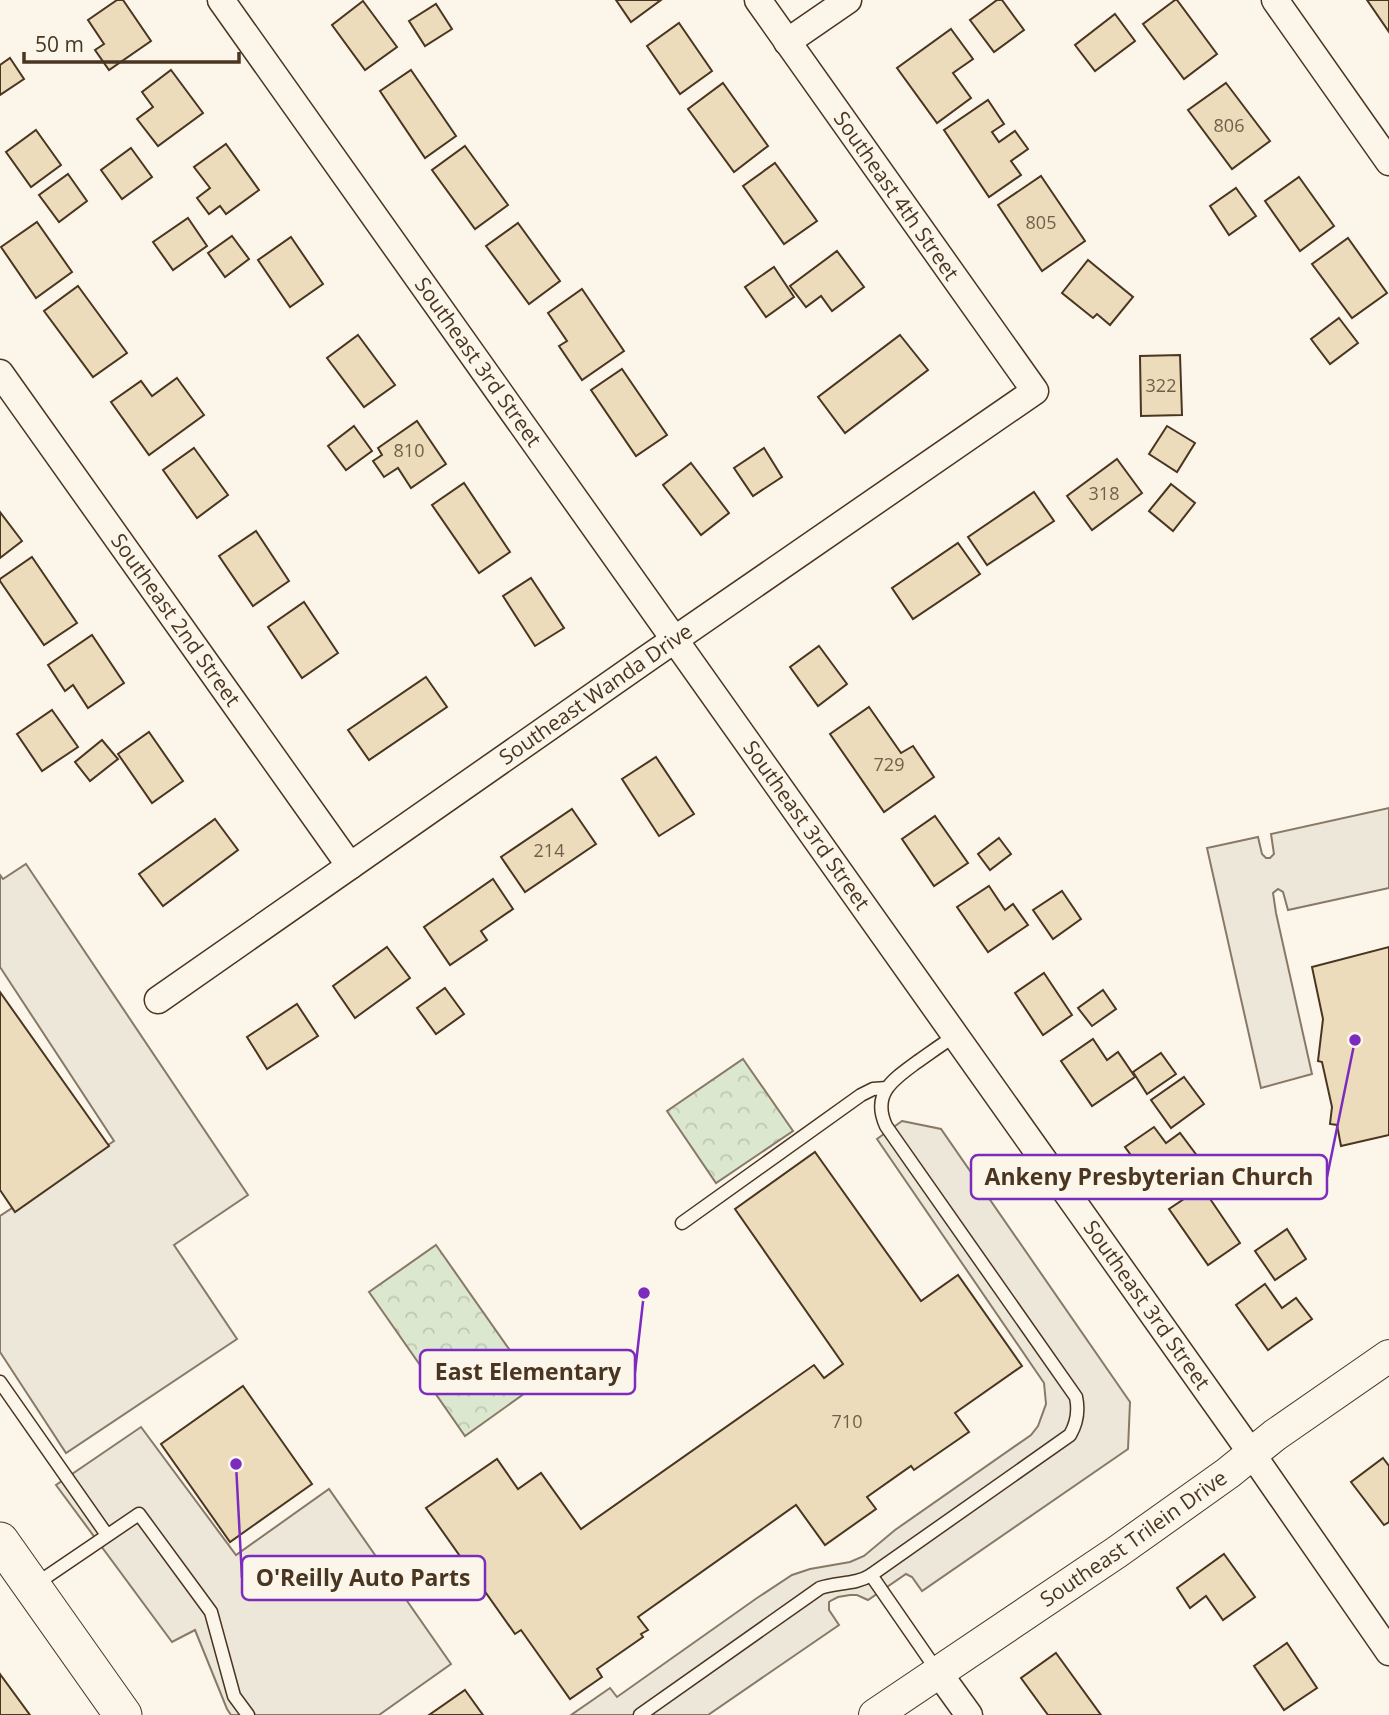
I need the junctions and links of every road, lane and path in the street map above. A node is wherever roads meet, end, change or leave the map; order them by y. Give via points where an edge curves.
1 (221, 0) edge
2 (758, 0) edge
3 (848, 0) edge
4 (1275, 0) edge
5 (787, 42) junction
6 (1389, 162) edge
7 (0, 373) edge
8 (1035, 391) joint
9 (674, 640) junction
10 (350, 866) junction
11 (158, 1000) dead end
12 (955, 1035) junction
13 (887, 1088) junction
14 (682, 1223) dead end
15 (1389, 1356) edge
16 (0, 1382) edge
17 (1252, 1454) junction
18 (107, 1535) junction
19 (0, 1541) edge
20 (871, 1575) junction
21 (32, 1587) junction
22 (1389, 1653) edge
23 (938, 1672) junction
24 (123, 1715) edge
25 (248, 1715) edge
26 (640, 1715) edge
27 (875, 1715) edge
28 (969, 1715) edge

1 - 9 street, Southeast 3rd Street
2 - 5 street, Southeast 4th Street
3 - 5 street
4 - 6 street
5 - 8 street, Southeast 4th Street
7 - 10 street, Southeast 2nd Street
8 - 9 street, Southeast Wanda Drive
9 - 10 street, Southeast Wanda Drive
9 - 12 street, Southeast 3rd Street
10 - 11 street, Southeast Wanda Drive
12 - 13 lane
12 - 17 street, Southeast 3rd Street
13 - 14 lane via 861,1095
13 - 20 lane via 881,1110 886,1126 1076,1397 1077,1406 1070,1436
15 - 17 street, Southeast Trilein Drive
16 - 18 lane
17 - 22 street, Southeast 3rd Street
17 - 23 street, Southeast Trilein Drive via 1117,1552
18 - 21 lane
18 - 25 lane via 139,1514 211,1612 234,1696
19 - 21 main road
20 - 23 lane
20 - 26 lane via 820,1588
21 - 24 main road
23 - 27 street, Southeast Trilein Drive
23 - 28 street

